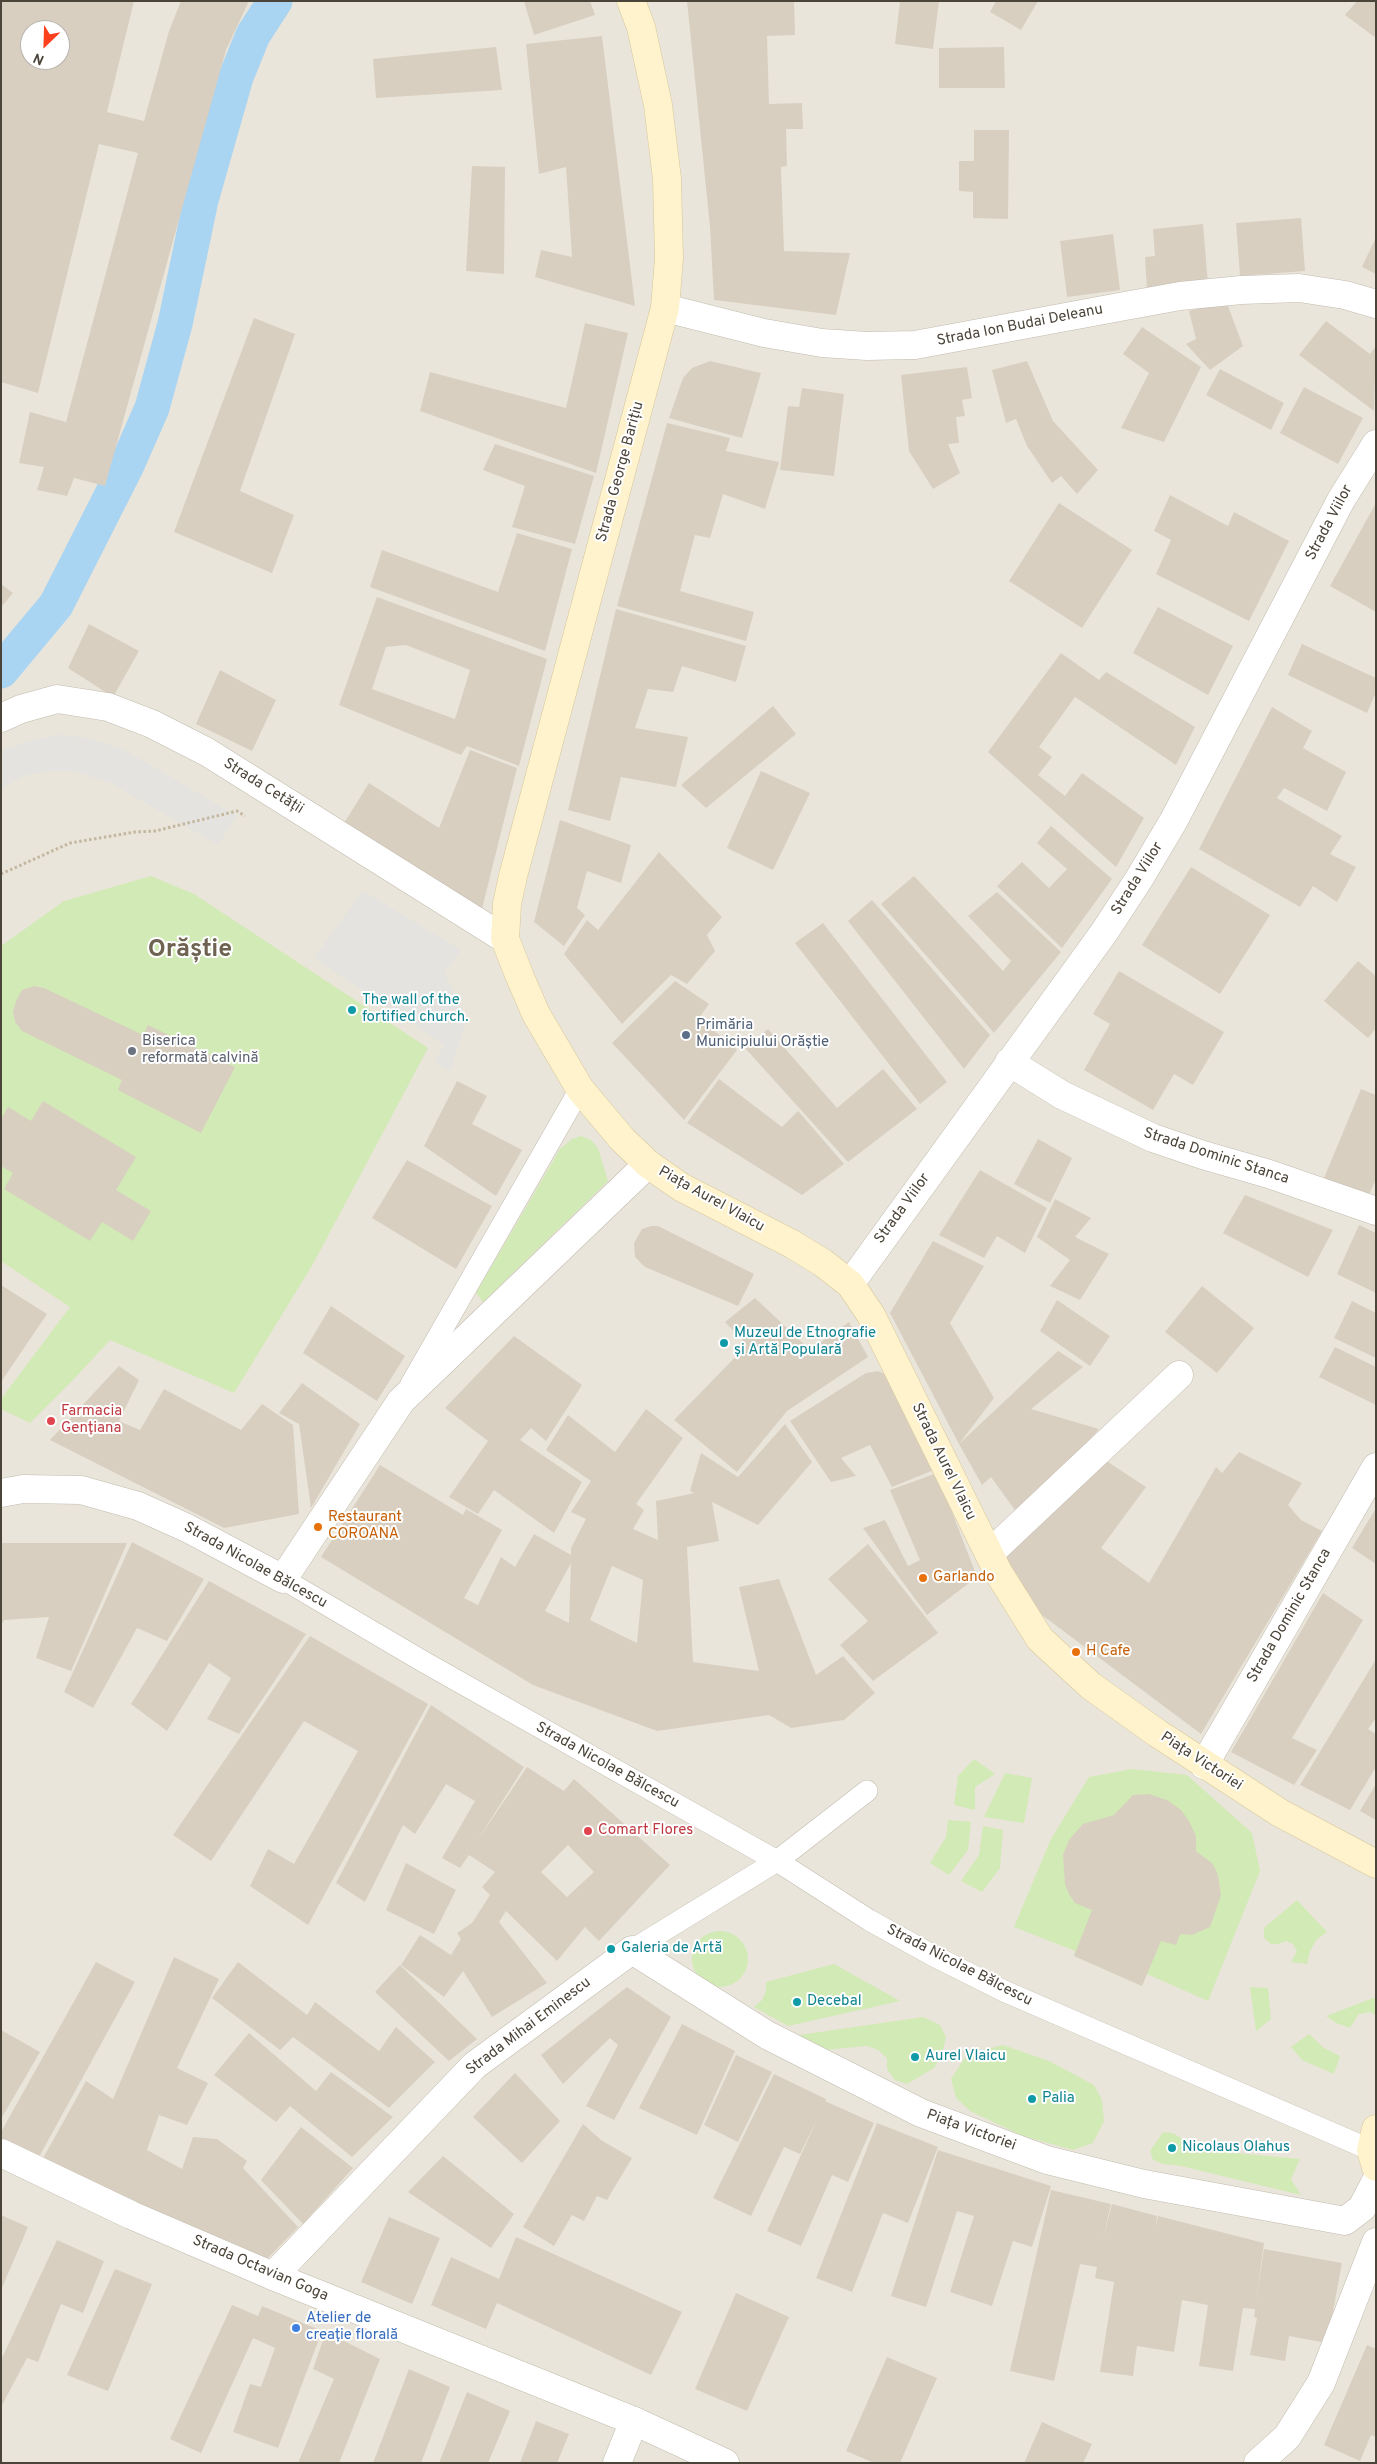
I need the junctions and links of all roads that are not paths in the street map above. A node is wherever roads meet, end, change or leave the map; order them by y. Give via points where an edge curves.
1 (631, 1) edge
2 (1376, 304) edge
3 (665, 308) junction
4 (1376, 444) edge
5 (1, 718) edge
6 (505, 939) junction
7 (1010, 1062) junction
8 (580, 1089) junction
9 (648, 1164) junction
10 (1376, 1211) edge
11 (850, 1284) junction
12 (1178, 1375) dead end
13 (401, 1401) junction
14 (1376, 1467) edge
15 (1, 1493) edge
16 (989, 1554) junction
17 (282, 1579) junction
18 (1040, 1639) joint
19 (1204, 1765) junction
20 (867, 1791) dead end
21 (776, 1861) junction
22 (1376, 1864) edge
23 (632, 1950) junction
24 (1374, 2149) edge
25 (1, 2154) edge
26 (1376, 2181) edge
27 (1345, 2221) junction
28 (1373, 2248) edge
29 (273, 2276) junction
30 (634, 2421) junction
31 (617, 2463) edge
32 (725, 2463) edge
33 (1258, 2463) edge

1 - 3 main road, Strada George Barițiu via 641,27 658,105 666,170 669,258
2 - 3 street, Strada Ion Budai Deleanu via 1345,295 1299,288 1241,290 1180,296 914,345 867,346 822,343 764,333
3 - 6 main road, Strada George Barițiu via 513,876
4 - 7 street, Strada Viilor via 1341,500 1174,820 1105,931
5 - 6 street, Strada Cetății via 57,698 108,707 152,724 207,752
6 - 8 main road, Piața Aurel Vlaicu via 536,1014
7 - 10 street, Strada Dominic Stanca via 1062,1094 1153,1138
7 - 11 street, Strada Viilor
8 - 9 main road, Piața Aurel Vlaicu
8 - 13 street
9 - 11 main road, Piața Aurel Vlaicu via 681,1187 792,1244
9 - 13 street
11 - 16 main road, Strada Aurel Vlaicu via 871,1315
12 - 16 street
13 - 17 street
14 - 19 street, Strada Dominic Stanca
15 - 17 street, Strada Nicolae Bălcescu via 23,1489 80,1490 138,1506 187,1528
16 - 18 main road, Strada Aurel Vlaicu
17 - 21 street, Strada Nicolae Bălcescu
18 - 19 main road, Piața Victoriei via 1091,1686
19 - 22 main road, Piața Victoriei via 1280,1812
20 - 21 street
21 - 23 street, Strada Mihai Eminescu
21 - 24 street, Strada Nicolae Bălcescu via 869,1920 1004,1990
23 - 27 street, Piața Victoriei via 767,2035 921,2113 1047,2160 1144,2184
23 - 29 street, Strada Mihai Eminescu via 475,2065
25 - 29 street, Strada Octavian Goga
26 - 27 street via 1362,2208
27 - 28 street
28 - 33 street via 1321,2383 1287,2437
29 - 30 street, Strada Octavian Goga
30 - 31 street
30 - 32 street, Strada Octavian Goga

